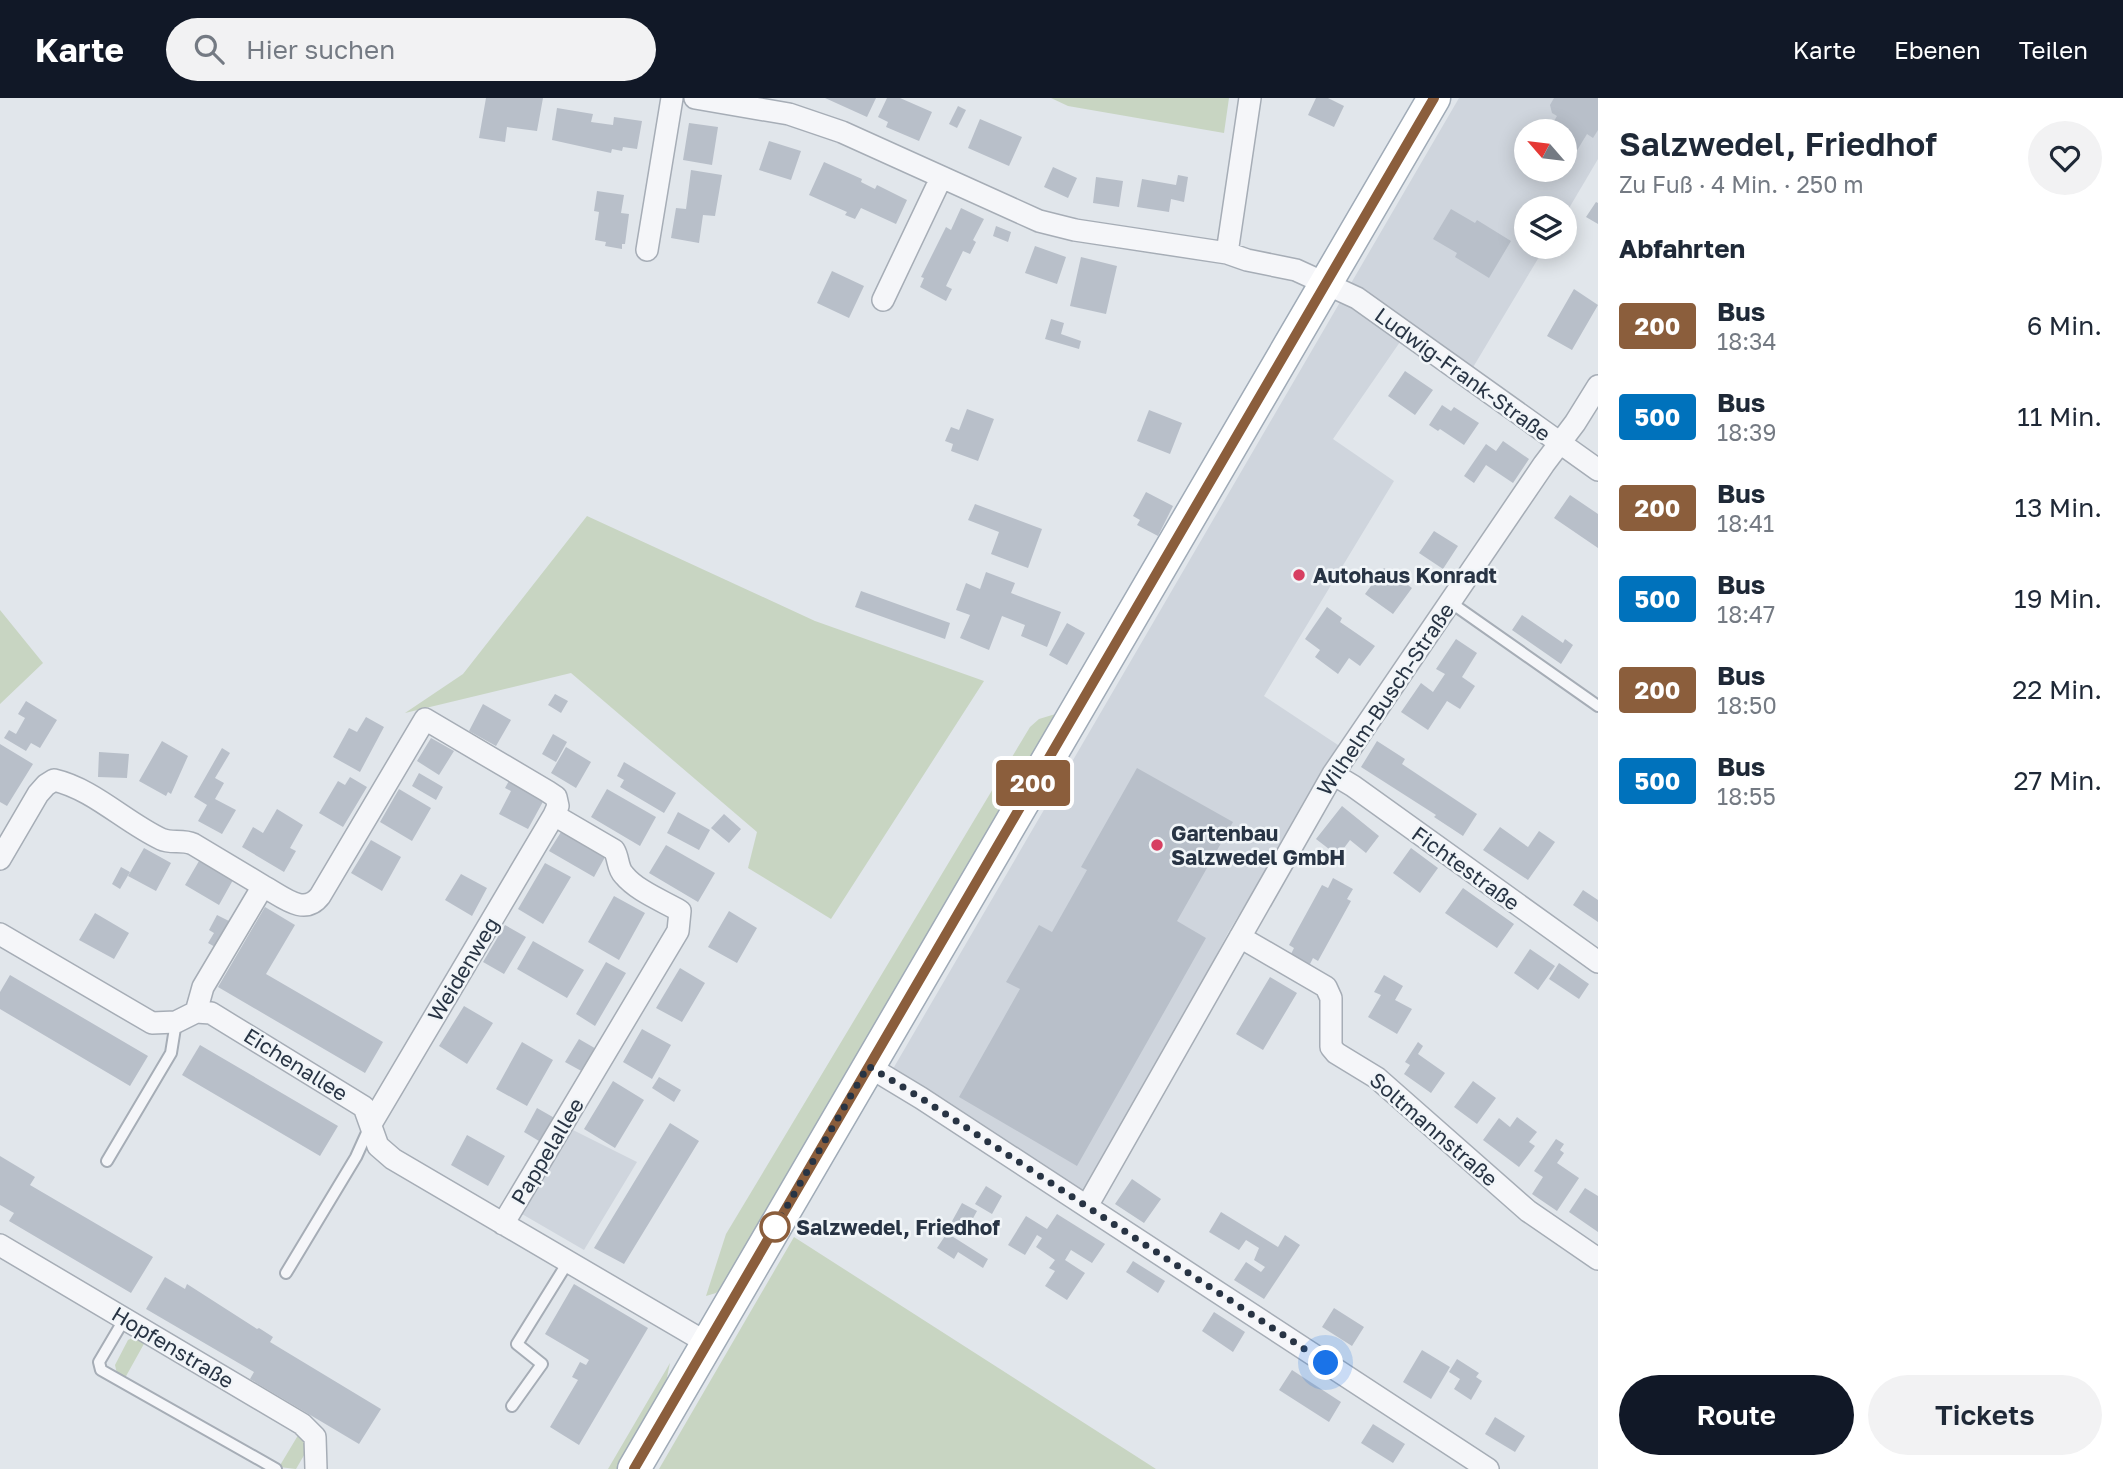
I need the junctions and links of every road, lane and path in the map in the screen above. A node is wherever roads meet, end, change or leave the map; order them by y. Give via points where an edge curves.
1 (672, 98) edge
2 (695, 98) edge
3 (1250, 98) edge
4 (1434, 98) edge
5 (941, 178) junction
6 (647, 250) dead end
7 (1227, 253) junction
8 (1326, 283) junction
9 (883, 300) dead end
10 (1598, 386) edge
11 (1560, 443) junction
12 (1598, 470) edge
13 (1450, 602) junction
14 (1598, 706) edge
15 (1333, 774) junction
16 (554, 815) junction
17 (0, 859) edge
18 (263, 886) junction
19 (0, 934) edge
20 (1240, 937) junction
21 (1598, 962) edge
22 (196, 1012) junction
23 (176, 1022) junction
24 (868, 1066) junction
25 (371, 1124) junction
26 (107, 1161) dead end
27 (1087, 1206) junction
28 (503, 1224) junction
29 (0, 1245) edge
30 (1598, 1259) edge
31 (568, 1262) junction
32 (286, 1273) dead end
33 (125, 1318) junction
34 (707, 1343) junction
35 (512, 1406) dead end
36 (276, 1469) edge
37 (316, 1469) edge
38 (634, 1469) edge
39 (1488, 1469) edge

1 - 6 street
2 - 5 street, Ludwig-Frank-Straße via 789,114 823,125
3 - 7 street
4 - 8 main road
5 - 7 street, Ludwig-Frank-Straße via 1055,226
5 - 9 street
7 - 8 street, Ludwig-Frank-Straße via 1296,270
8 - 11 street, Ludwig-Frank-Straße via 1366,304
8 - 24 main road
10 - 11 street, Wilhelm-Busch-Straße
11 - 12 street, Ludwig-Frank-Straße
11 - 13 street, Wilhelm-Busch-Straße
13 - 14 lane
13 - 15 street, Wilhelm-Busch-Straße
15 - 20 street, Wilhelm-Busch-Straße
15 - 21 street, Fichtestraße
16 - 18 street via 556,797 425,719 315,903 299,906
16 - 25 street, Weidenweg
16 - 28 street, Pappelallee via 614,850 622,874 630,882 680,911 678,930
17 - 18 street via 46,785 54,780 161,839 193,844
18 - 22 street via 203,987
19 - 23 street via 142,1018 152,1023
20 - 27 street, Wilhelm-Busch-Straße
20 - 30 street, Soltmannstraße via 1326,987 1336,1053 1377,1078 1528,1211
22 - 23 street
22 - 25 street, Eichenallee via 211,1013 345,1094 364,1107
23 - 26 lane via 171,1053
24 - 27 street
24 - 34 main road
25 - 28 street, Eichenallee via 378,1146 393,1159
25 - 32 lane
27 - 39 street
28 - 31 street, Eichenallee
29 - 33 street, Hopfenstraße
31 - 34 street, Eichenallee
31 - 35 lane via 517,1344 542,1364
33 - 36 lane via 99,1362 100,1370
33 - 37 street, Hopfenstraße via 302,1424 315,1437
34 - 38 main road

